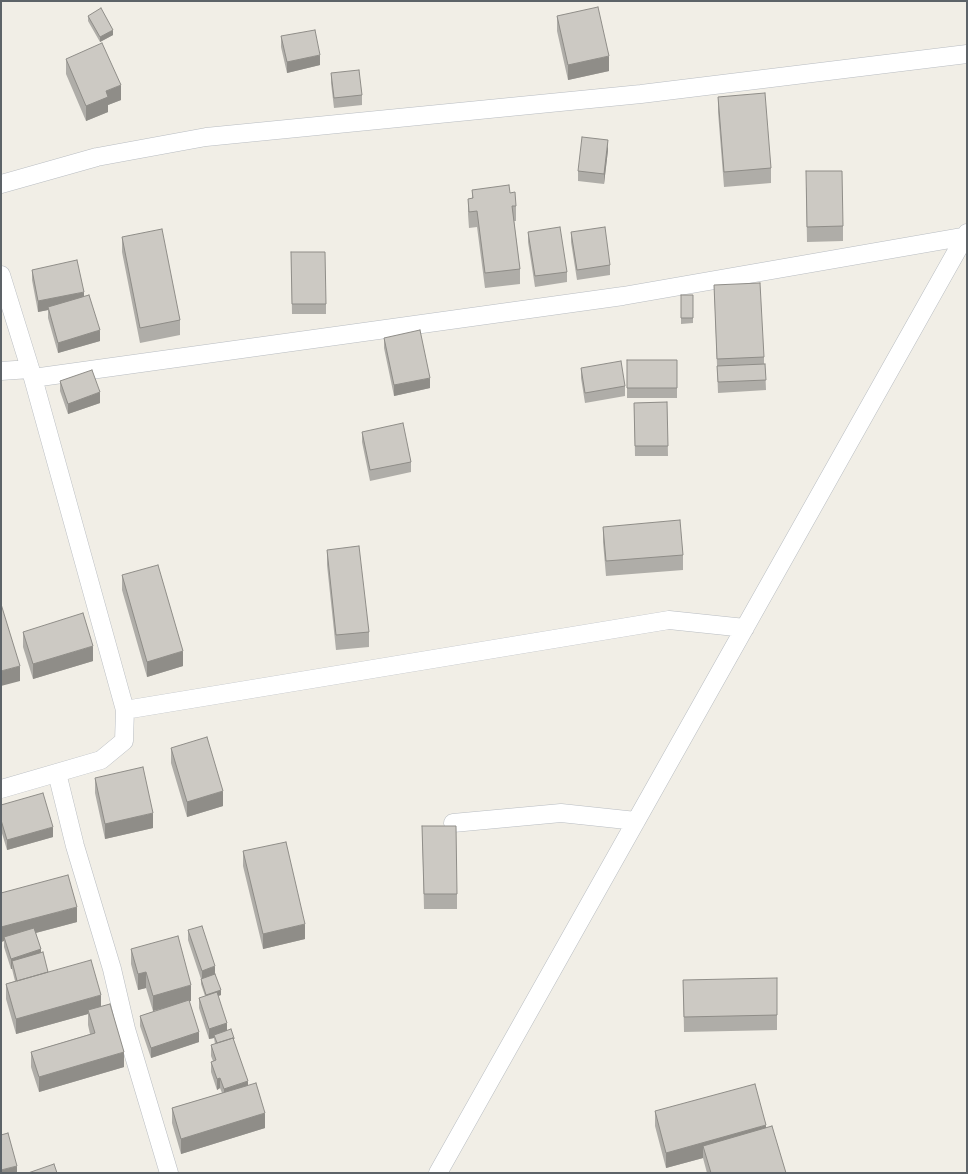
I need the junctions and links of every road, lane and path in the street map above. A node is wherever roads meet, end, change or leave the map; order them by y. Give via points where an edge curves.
1 (967, 54) edge
2 (1, 184) edge
3 (966, 235) edge
4 (1, 275) edge
5 (1, 371) edge
6 (31, 373) junction
7 (745, 628) junction
8 (125, 710) junction
9 (57, 773) junction
10 (1, 789) edge
11 (636, 821) junction
12 (453, 823) dead end
13 (169, 1173) edge
14 (438, 1173) edge

1 - 2 street via 640,94 206,137 97,156
3 - 6 street via 623,296
3 - 7 street
4 - 6 street
5 - 6 street
6 - 8 street
7 - 8 street via 669,620
7 - 11 street
8 - 9 street via 124,741 101,760
9 - 10 street
9 - 13 street via 126,1029
11 - 12 street via 561,813
11 - 14 street

